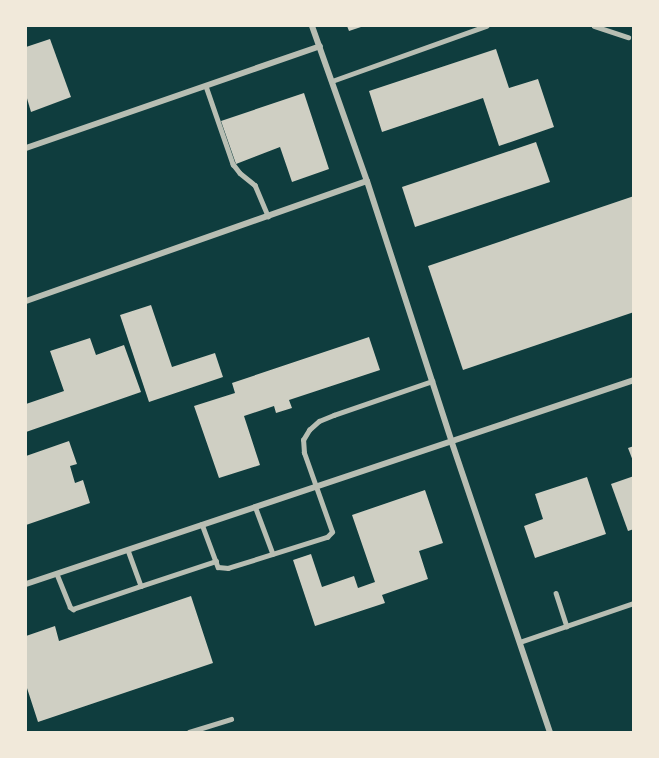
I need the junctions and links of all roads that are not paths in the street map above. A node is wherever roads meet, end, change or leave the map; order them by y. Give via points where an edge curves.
1 (312, 26) edge
2 (486, 26) edge
3 (594, 26) edge
4 (628, 37) dead end
5 (320, 46) junction
6 (332, 81) junction
7 (206, 86) junction
8 (26, 148) edge
9 (368, 181) junction
10 (268, 216) junction
11 (26, 302) edge
12 (633, 380) edge
13 (432, 381) junction
14 (451, 440) junction
15 (315, 486) junction
16 (255, 506) junction
17 (202, 524) junction
18 (128, 550) junction
19 (273, 554) junction
20 (216, 561) junction
21 (57, 574) junction
22 (26, 584) edge
23 (141, 586) junction
24 (555, 593) dead end
25 (633, 603) edge
26 (567, 626) junction
27 (520, 642) junction
28 (231, 719) dead end
29 (189, 732) edge
30 (550, 732) edge

1 - 5 street
2 - 6 lane
3 - 4 lane
5 - 6 street
5 - 7 street
6 - 9 street
7 - 8 street
7 - 10 lane via 234,164 255,185
9 - 10 street
9 - 13 street
10 - 11 street
12 - 14 street
13 - 14 street
13 - 15 lane via 334,415 309,430 303,440 304,453
14 - 15 street
14 - 27 street
15 - 16 street
15 - 19 lane via 332,532
16 - 17 street
16 - 19 lane
17 - 18 street
17 - 20 lane
18 - 21 street
18 - 23 lane
19 - 20 lane via 228,568 218,567
20 - 23 lane
21 - 22 street
21 - 23 lane via 73,609
24 - 26 lane
25 - 26 lane
26 - 27 lane
27 - 30 street
28 - 29 lane

